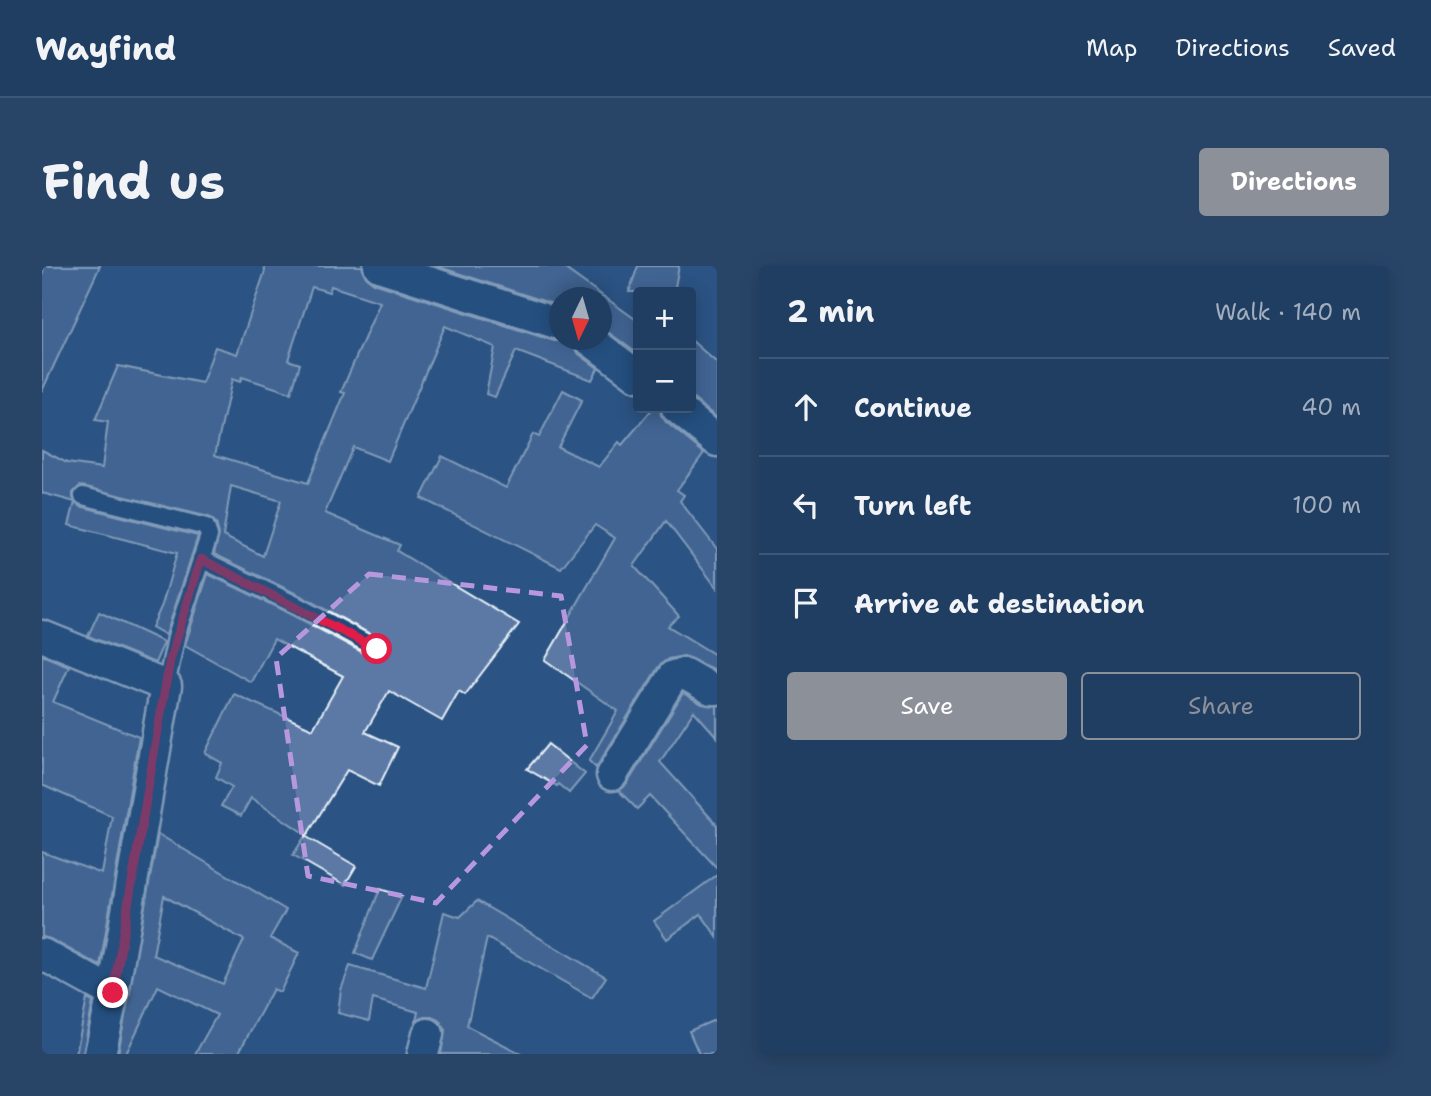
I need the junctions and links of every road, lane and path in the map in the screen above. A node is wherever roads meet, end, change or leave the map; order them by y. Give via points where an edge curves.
1 (383, 267) edge
2 (549, 321) edge
3 (603, 350) edge
4 (633, 372) edge
5 (683, 413) edge
6 (717, 441) edge
7 (83, 496) dead end
8 (201, 559) junction
9 (42, 636) edge
10 (377, 649) dead end
11 (166, 686) junction
12 (717, 689) edge
13 (612, 775) dead end
14 (42, 954) edge
15 (113, 993) junction
16 (100, 1054) edge

1 - 2 street
3 - 4 street
5 - 6 street
7 - 8 lane via 206,527 209,536
8 - 10 lane
8 - 11 lane
9 - 11 street
11 - 15 street
12 - 13 street via 683,673 673,676
14 - 15 street
15 - 16 street

